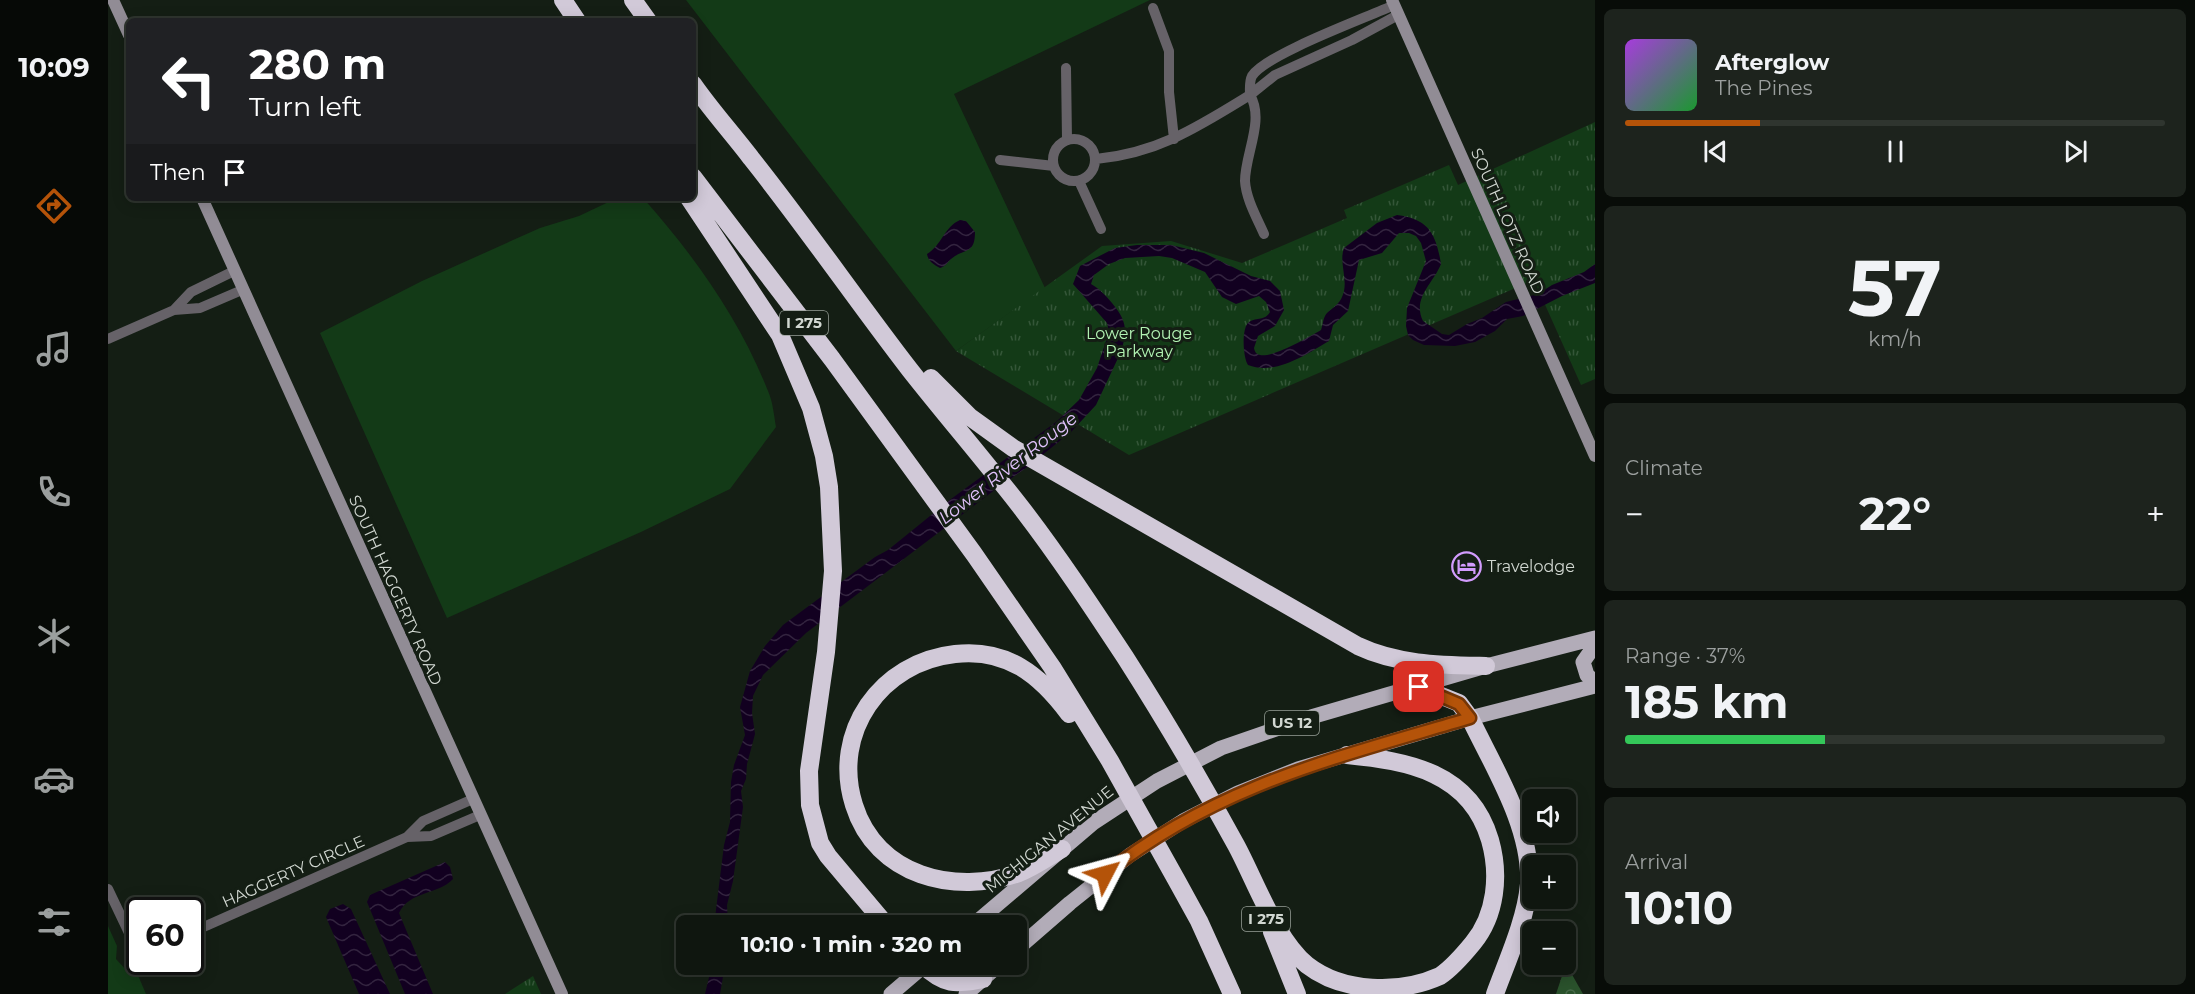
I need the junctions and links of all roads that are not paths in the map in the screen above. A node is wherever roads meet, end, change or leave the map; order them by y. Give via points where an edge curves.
1 (113, 0) edge
2 (563, 0) edge
3 (633, 0) edge
4 (1395, 7) edge
5 (1153, 8) dead end
6 (575, 18) edge
7 (646, 18) edge
8 (126, 28) edge
9 (1066, 68) dead end
10 (696, 88) edge
11 (1250, 95) junction
12 (1174, 139) junction
13 (1067, 140) junction
14 (751, 157) junction
15 (1096, 159) junction
16 (1000, 160) dead end
17 (1054, 166) junction
18 (696, 181) edge
19 (1079, 181) junction
20 (203, 201) edge
21 (691, 201) edge
22 (1101, 229) dead end
23 (1264, 234) dead end
24 (234, 272) junction
25 (242, 290) junction
26 (174, 310) junction
27 (108, 339) edge
28 (1595, 456) edge
29 (1595, 638) edge
30 (1595, 645) edge
31 (1486, 666) junction
32 (1595, 682) edge
33 (1419, 687) junction
34 (1595, 687) edge
35 (1470, 718) junction
36 (1347, 755) junction
37 (1108, 757) junction
38 (473, 799) junction
39 (480, 815) junction
40 (407, 837) junction
41 (1236, 845) junction
42 (1062, 849) junction
43 (108, 889) edge
44 (877, 915) edge
45 (985, 915) edge
46 (126, 927) edge
47 (204, 927) edge
48 (1027, 941) edge
49 (913, 975) edge
50 (934, 975) edge
51 (988, 975) edge
52 (983, 979) junction
53 (562, 994) edge
54 (891, 994) edge
55 (966, 994) edge
56 (1233, 994) edge
57 (1297, 994) edge
58 (1495, 994) edge

1 - 8 main road
2 - 6 highway
3 - 7 highway
4 - 11 street via 1352,40 1275,75
4 - 11 street via 1279,56 1254,74
4 - 28 main road, SOUTH LOTZ ROAD
5 - 12 street via 1169,51
9 - 13 street
10 - 14 highway, I 275
11 - 12 street
11 - 23 street via 1255,102 1255,120 1245,184
12 - 15 street via 1124,156
13 - 15 street via 1086,142
13 - 17 street via 1057,148
14 - 31 highway via 794,205 936,385 976,423 1013,448 1367,650 1414,663
14 - 41 highway, I 275 via 909,368 1024,512 1112,638
15 - 19 street via 1092,173
16 - 17 street
17 - 19 street via 1061,177
18 - 37 highway, I 275 via 974,554
19 - 22 street
20 - 24 main road, SOUTH HAGGERTY ROAD
21 - 44 highway via 780,335 811,408 824,456 833,571 809,793 820,843 834,866
24 - 25 main road, SOUTH HAGGERTY ROAD
24 - 26 street via 191,292
25 - 26 street via 200,308
25 - 38 main road, SOUTH HAGGERTY ROAD
26 - 27 street
29 - 31 main road, MICHIGAN AVENUE / US 12
30 - 32 main road via 1583,662 1587,675
31 - 33 main road, MICHIGAN AVENUE / US 12
33 - 35 highway via 1459,704
33 - 42 main road, MICHIGAN AVENUE / US 12 via 1311,717 1221,748 1135,794
34 - 35 main road
35 - 36 main road
35 - 58 highway via 1516,815 1528,857 1529,887
36 - 41 highway via 1429,770 1465,796 1484,823 1494,857 1492,905 1476,940 1440,976 1385,991 1353,987 1310,968 1280,930
36 - 48 main road via 1298,769 1205,808 1158,836 1096,882
37 - 42 highway via 1080,730 1043,683 995,655 943,655 909,667 882,687 861,717 849,766 854,804 871,836 894,860 940,881 976,883 1020,873
37 - 56 highway, I 275 via 1199,921
38 - 39 main road, SOUTH HAGGERTY ROAD
38 - 40 street, HAGGERTY CIRCLE via 423,821
39 - 40 street, HAGGERTY CIRCLE via 431,836
39 - 53 main road, SOUTH HAGGERTY ROAD
40 - 47 street, HAGGERTY CIRCLE
41 - 57 highway, I 275
42 - 45 main road, MICHIGAN AVENUE / US 12
43 - 46 street
49 - 54 main road
50 - 52 highway via 949,983
51 - 52 main road
52 - 55 main road

